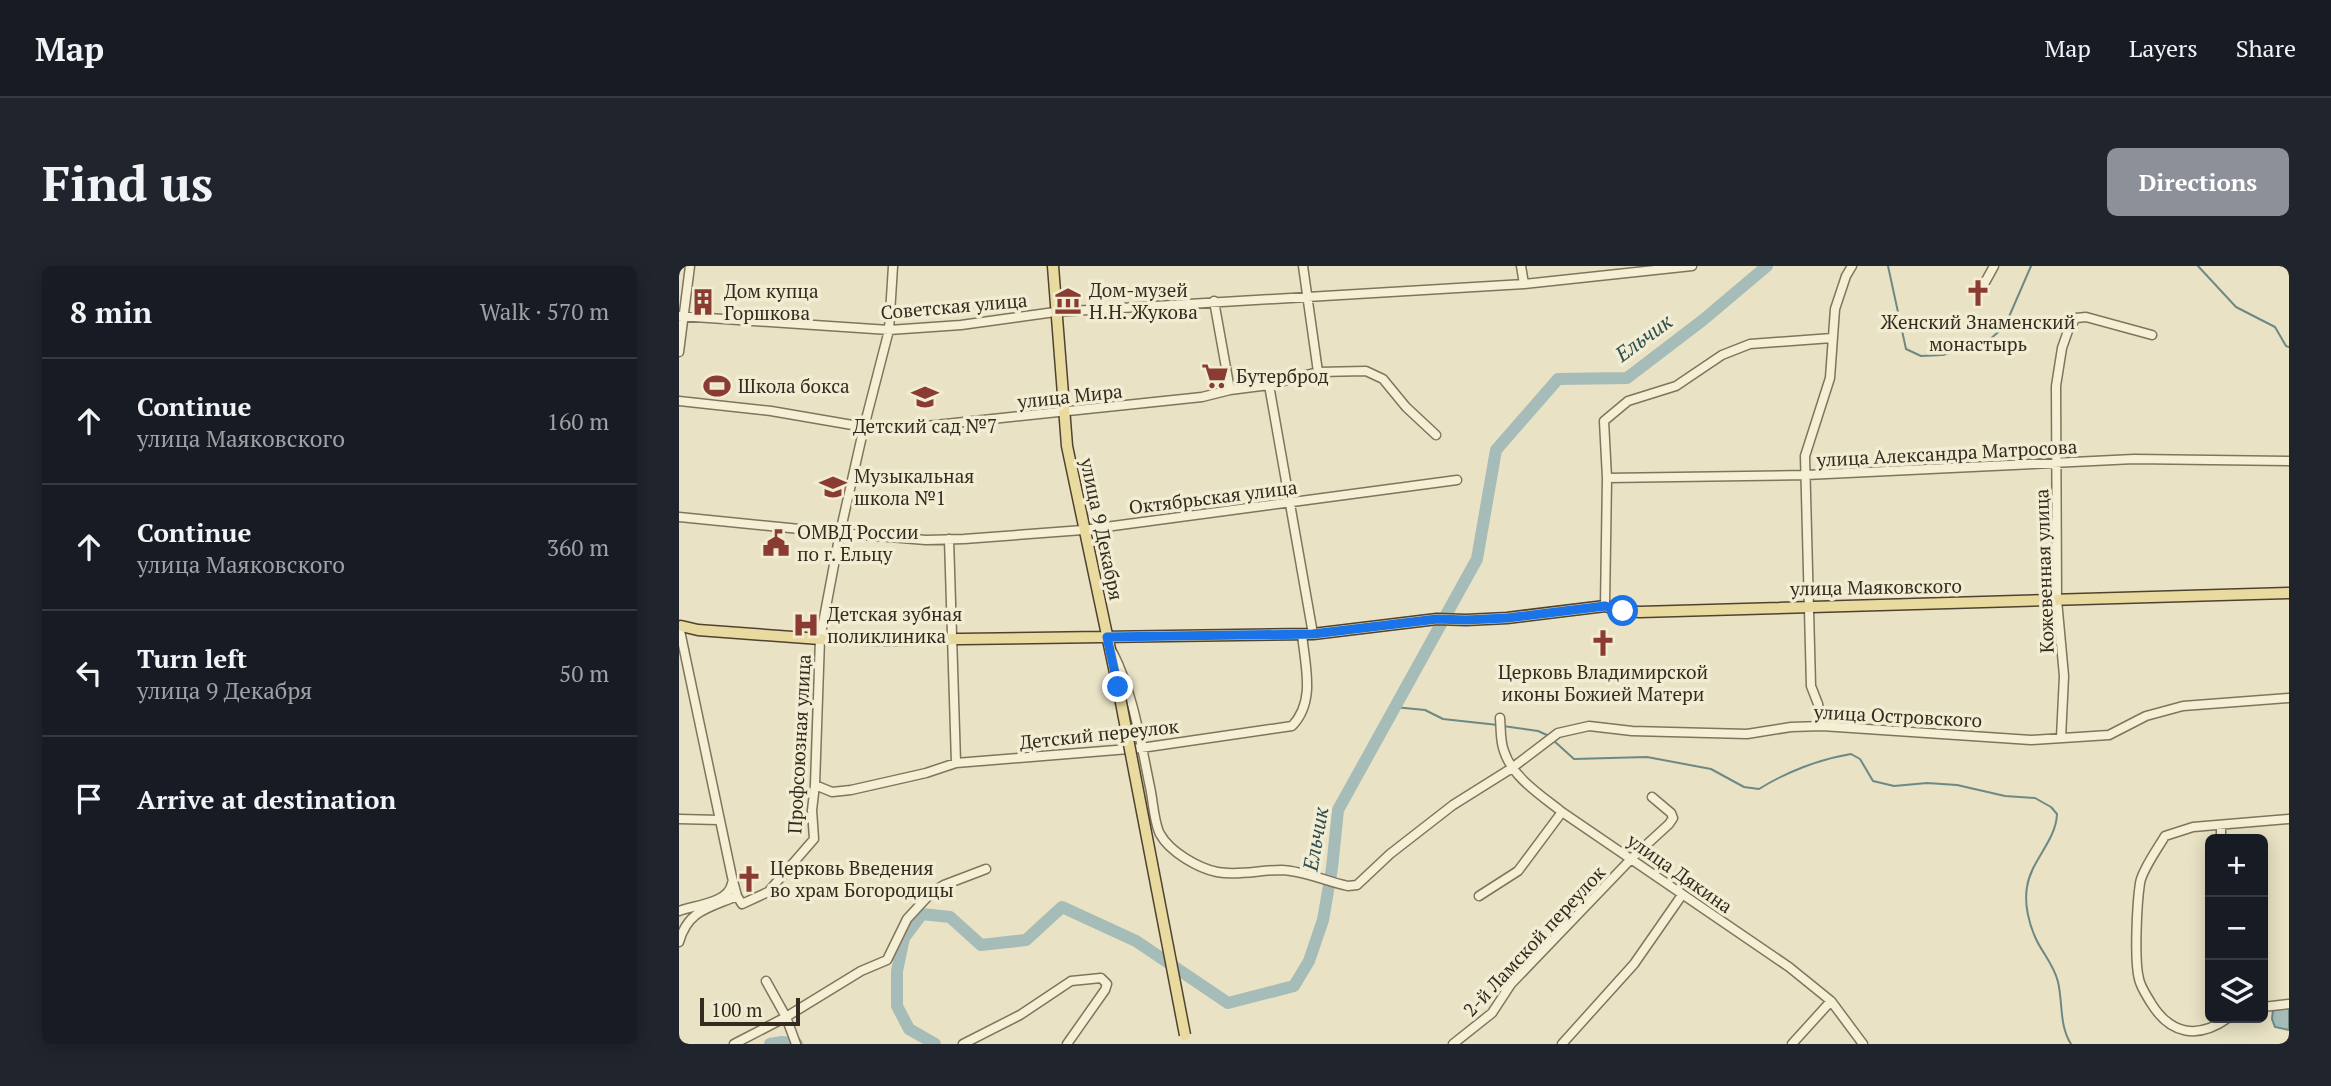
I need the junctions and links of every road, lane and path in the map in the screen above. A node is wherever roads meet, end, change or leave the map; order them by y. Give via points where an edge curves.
1 (690, 266) edge
2 (893, 266) edge
3 (1053, 266) edge
4 (1303, 266) edge
5 (1521, 266) edge
6 (1692, 266) edge
7 (1852, 266) edge
8 (1994, 266) edge
9 (1524, 284) junction
10 (1983, 286) dead end
11 (1308, 297) junction
12 (1214, 302) junction
13 (1055, 312) junction
14 (681, 316) edge
15 (889, 330) junction
16 (2152, 335) dead end
17 (1832, 338) junction
18 (679, 352) edge
19 (1318, 372) junction
20 (1269, 385) junction
21 (1230, 390) junction
22 (679, 401) edge
23 (1063, 412) junction
24 (864, 426) junction
25 (1436, 435) dead end
26 (2289, 461) edge
27 (2057, 464) junction
28 (1806, 475) junction
29 (1607, 478) junction
30 (1457, 480) dead end
31 (1289, 503) junction
32 (679, 517) edge
33 (1083, 530) junction
34 (840, 533) junction
35 (949, 539) junction
36 (2289, 593) edge
37 (2057, 600) junction
38 (1605, 606) junction
39 (1809, 606) junction
40 (680, 626) edge
41 (1308, 634) junction
42 (820, 639) junction
43 (952, 640) junction
44 (1108, 641) junction
45 (2289, 698) edge
46 (1500, 718) dead end
47 (1822, 726) junction
48 (2061, 738) junction
49 (1141, 748) junction
50 (956, 763) junction
51 (1512, 768) junction
52 (815, 785) junction
53 (1652, 797) dead end
54 (1562, 812) junction
55 (679, 819) edge
56 (2289, 819) edge
57 (719, 820) junction
58 (2221, 825) junction
59 (2221, 834) edge
60 (1632, 858) junction
61 (986, 869) dead end
62 (732, 877) junction
63 (1682, 895) junction
64 (1479, 897) dead end
65 (739, 900) junction
66 (679, 911) edge
67 (679, 943) edge
68 (766, 981) dead end
69 (1831, 1002) junction
70 (2289, 1004) edge
71 (2268, 1006) edge
72 (786, 1017) junction
73 (2219, 1023) edge
74 (1186, 1039) edge
75 (1465, 1042) edge
76 (734, 1044) edge
77 (796, 1044) edge
78 (963, 1044) edge
79 (1067, 1044) edge
80 (1453, 1044) edge
81 (1562, 1044) edge
82 (1792, 1044) edge
83 (1863, 1044) edge

1 - 14 street
2 - 15 street, Профсоюзная улица
3 - 13 main road, улица 9 Декабря
4 - 11 street
5 - 9 street
6 - 9 street, Советская улица
7 - 17 street via 1835,309
8 - 10 street
9 - 11 street, Советская улица
11 - 12 street, Советская улица
11 - 19 street
12 - 13 street, Советская улица
12 - 21 street
13 - 15 street, Советская улица
13 - 23 main road, улица 9 Декабря
14 - 15 street, Советская улица
14 - 18 street
15 - 24 street, Профсоюзная улица
16 - 27 street, Кожевенная улица via 2076,318 2061,348 2056,386
17 - 28 street via 1830,378 1805,456
17 - 29 street via 1749,344 1722,355 1676,386 1628,401 1604,421
19 - 20 street, улица Мира
19 - 25 street, улица Мира via 1366,370 1383,379
20 - 21 street, улица Мира
20 - 31 street
21 - 23 street, улица Мира
22 - 24 street, улица Мира
23 - 24 street, улица Мира via 926,426
23 - 33 main road, улица 9 Декабря
24 - 34 street, Профсоюзная улица
26 - 27 street, улица Александра Матросова via 2134,459
27 - 28 street, улица Александра Матросова
27 - 37 street, Кожевенная улица
28 - 29 street, улица Александра Матросова
28 - 39 street
29 - 38 street
30 - 31 street, Октябрьская улица
31 - 33 street, Октябрьская улица
31 - 41 street
32 - 34 street, Октябрьская улица
33 - 35 street, Октябрьская улица
33 - 44 main road, улица 9 Декабря
34 - 35 street, Октябрьская улица
34 - 42 street, Профсоюзная улица
35 - 43 street
36 - 37 main road, улица Маяковского
37 - 39 main road, улица Маяковского
37 - 48 street, Кожевенная улица via 2064,676
38 - 39 main road, улица Маяковского via 1640,612
38 - 41 main road, улица Маяковского
39 - 47 street via 1811,686
40 - 42 main road
40 - 57 street
41 - 44 main road
41 - 49 street, Детский переулок via 1308,695 1292,726
42 - 43 main road
42 - 52 street, Профсоюзная улица
43 - 44 main road
43 - 50 street
44 - 49 street via 1120,668
44 - 74 main road, улица 9 Декабря, bridge
45 - 48 street, улица Островского via 2183,706 2147,716 2109,735
46 - 51 street via 1503,751
47 - 48 street, улица Островского via 2031,740
47 - 51 street, улица Островского via 1747,734 1589,726 1558,733
49 - 50 street, Детский переулок
49 - 51 street, улица Островского via 1160,834 1181,856 1216,872 1278,870 1357,885 1453,805
50 - 52 street, Детский переулок via 851,790 832,792
51 - 54 street, улица Дякина
52 - 65 street, Профсоюзная улица via 814,839 768,892
53 - 60 street, 2-й Ламской переулок via 1673,818
54 - 60 street, улица Дякина
54 - 64 street via 1518,871
55 - 57 street
56 - 58 street
57 - 62 street
58 - 59 street
58 - 73 street via 2165,836 2140,879 2137,961 2139,980 2161,1019 2177,1029 2193,1031
60 - 63 street, улица Дякина
60 - 75 street, 2-й Ламской переулок via 1511,984
61 - 72 street via 931,893 907,919 887,960
62 - 65 street
62 - 66 street via 728,893
63 - 69 street, улица Дякина via 1789,967
63 - 81 street via 1634,964
65 - 67 street, Профсоюзная улица via 696,914 684,927
68 - 72 street
69 - 82 street
69 - 83 street, улица Дякина
70 - 71 street
72 - 76 street
72 - 77 street
75 - 80 street, 2-й Ламской переулок
78 - 79 street via 1020,1015 1071,981 1101,978 1107,984 1105,990

